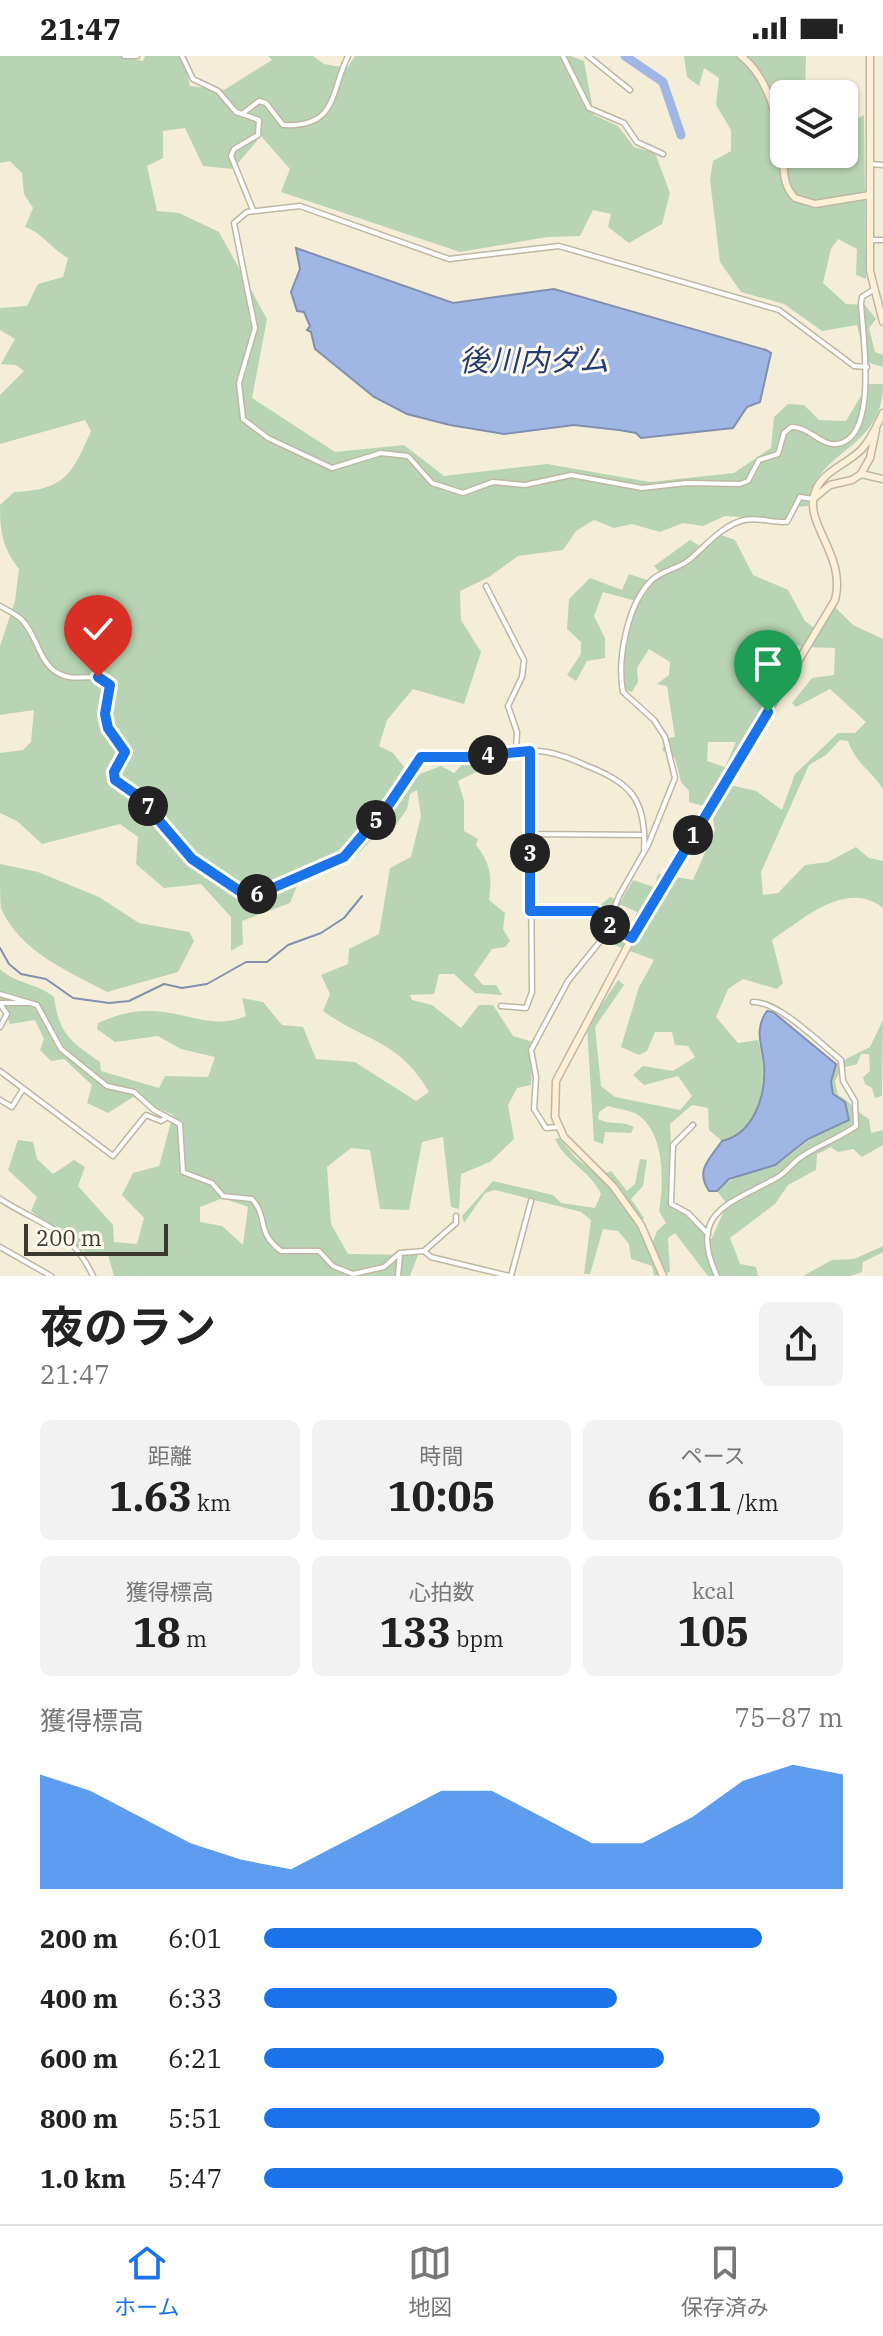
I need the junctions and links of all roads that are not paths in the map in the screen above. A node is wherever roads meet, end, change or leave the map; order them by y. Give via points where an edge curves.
1 (124, 56) edge
2 (137, 56) edge
3 (182, 56) edge
4 (348, 56) edge
5 (563, 56) edge
6 (588, 56) edge
7 (741, 56) edge
8 (870, 56) edge
9 (628, 89) dead end
10 (242, 114) junction
11 (663, 154) dead end
12 (870, 164) junction
13 (883, 165) edge
14 (870, 195) junction
15 (253, 210) junction
16 (873, 240) dead end
17 (883, 240) edge
18 (873, 290) junction
19 (883, 322) edge
20 (867, 367) junction
21 (883, 413) edge
22 (876, 427) junction
23 (861, 474) junction
24 (883, 479) edge
25 (813, 499) junction
26 (486, 586) dead end
27 (0, 606) edge
28 (516, 751) junction
29 (530, 751) junction
30 (530, 834) junction
31 (644, 835) junction
32 (644, 852) junction
33 (530, 911) junction
34 (609, 923) junction
35 (632, 938) junction
36 (0, 994) edge
37 (30, 1002) junction
38 (753, 1002) dead end
39 (0, 1003) edge
40 (501, 1006) dead end
41 (0, 1027) edge
42 (0, 1071) edge
43 (23, 1089) junction
44 (0, 1100) edge
45 (166, 1118) junction
46 (693, 1125) dead end
47 (559, 1127) junction
48 (0, 1199) edge
49 (531, 1201) dead end
50 (456, 1216) dead end
51 (708, 1234) junction
52 (0, 1247) edge
53 (424, 1251) junction
54 (400, 1253) junction
55 (499, 1275) edge
56 (51, 1276) edge
57 (93, 1276) edge
58 (398, 1276) edge
59 (510, 1276) edge
60 (663, 1276) edge
61 (717, 1276) edge

1 - 2 street
3 - 10 street via 193,79 218,91
4 - 10 street via 332,108 324,115 283,125 259,101
5 - 11 street via 589,108 621,122 637,142
6 - 9 street
7 - 14 main road via 763,79 787,189 805,204
8 - 12 main road
10 - 15 street via 256,117 261,126 258,135 231,156
12 - 13 street
12 - 14 main road
14 - 18 main road
15 - 20 street via 310,207 449,259 546,247 575,251 779,310 854,366
15 - 20 street via 234,223 255,328 241,371 240,412 247,424 268,438 332,468 395,453 416,462 432,483 463,493 493,482 525,485 571,475 642,488 740,484 759,460 778,454 791,427 832,444 849,438 861,414
16 - 17 street
18 - 19 main road
18 - 20 street via 861,303
21 - 22 main road
22 - 23 main road
22 - 25 main road via 862,449 820,482
23 - 24 main road
23 - 25 main road via 830,485
25 - 32 street via 800,497 787,522 758,519 736,524 645,589 622,649 622,688 665,737 675,773
25 - 35 main road via 838,571 835,600
26 - 28 street via 524,660 508,706 517,732
27 - 28 street via 25,623 56,673 108,681 108,728 125,752 115,780 160,818 181,849 248,895 279,888 338,862 390,803 421,757
28 - 29 street
29 - 30 street
29 - 31 street via 567,757 621,780 632,792
30 - 31 street
30 - 33 street
31 - 32 street
32 - 34 street
33 - 34 street via 596,911
33 - 40 street via 530,1002 522,1010
34 - 35 street
34 - 47 street via 568,981 531,1050 537,1119 546,1128
35 - 47 main road via 561,1068 554,1096
36 - 37 street
37 - 39 street
37 - 45 street via 42,1011 61,1049 107,1086 134,1092
38 - 51 street via 765,1002 841,1060 843,1081 855,1101 856,1126 801,1156 785,1173 729,1200
39 - 41 street via 7,1014
42 - 43 street
43 - 44 street via 12,1107
43 - 45 street via 113,1156 146,1115
45 - 54 street via 183,1128 183,1172 212,1183 223,1196 252,1199 264,1235 281,1251 319,1251 333,1266 353,1274 384,1267
46 - 51 street via 673,1145 671,1204
47 - 60 main road via 641,1225
48 - 57 street via 73,1242
49 - 59 street
50 - 53 street via 456,1223
51 - 61 street
52 - 56 street
53 - 54 street
53 - 55 street
54 - 58 street
55 - 59 street

